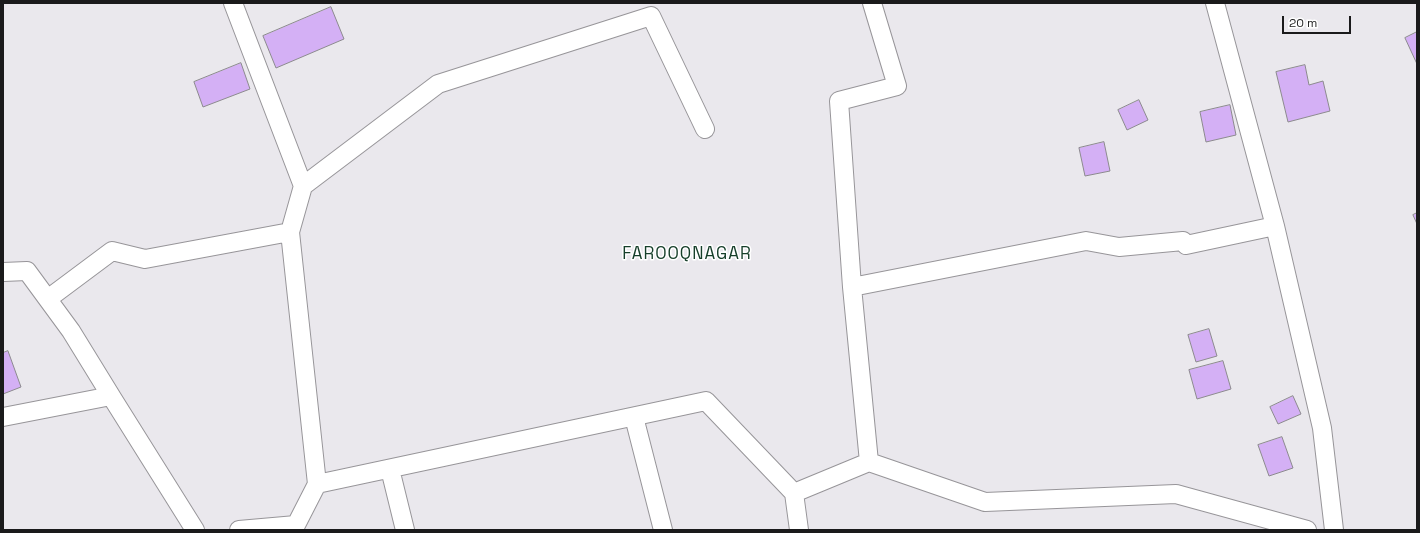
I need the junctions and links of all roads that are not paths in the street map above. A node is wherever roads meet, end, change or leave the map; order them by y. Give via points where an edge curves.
1 (233, 3) edge
2 (872, 3) edge
3 (1215, 3) edge
4 (650, 10) edge
5 (705, 129) dead end
6 (303, 186) junction
7 (1275, 226) junction
8 (290, 232) junction
9 (3, 272) edge
10 (852, 287) junction
11 (48, 298) junction
12 (111, 396) junction
13 (634, 416) junction
14 (3, 417) edge
15 (869, 462) junction
16 (390, 469) junction
17 (317, 484) junction
18 (794, 494) junction
19 (296, 527) edge
20 (195, 530) edge
21 (239, 530) edge
22 (405, 530) edge
23 (663, 530) edge
24 (799, 530) edge
25 (1307, 530) edge
26 (1334, 530) edge

1 - 6 street
2 - 10 street via 897,86 839,100
3 - 7 street
4 - 5 street
4 - 6 street via 438,84
6 - 8 street
7 - 10 street via 1186,246 1183,240 1119,247 1086,241
7 - 26 street via 1322,428
8 - 11 street via 145,259 112,251
8 - 17 street
9 - 11 street via 27,271
10 - 15 street
11 - 12 street
12 - 14 street
12 - 20 street
13 - 16 street
13 - 18 street via 706,401
13 - 23 street
15 - 18 street
15 - 25 street via 986,502 1176,494
16 - 17 street
16 - 22 street
17 - 19 street
18 - 24 street
19 - 21 street

